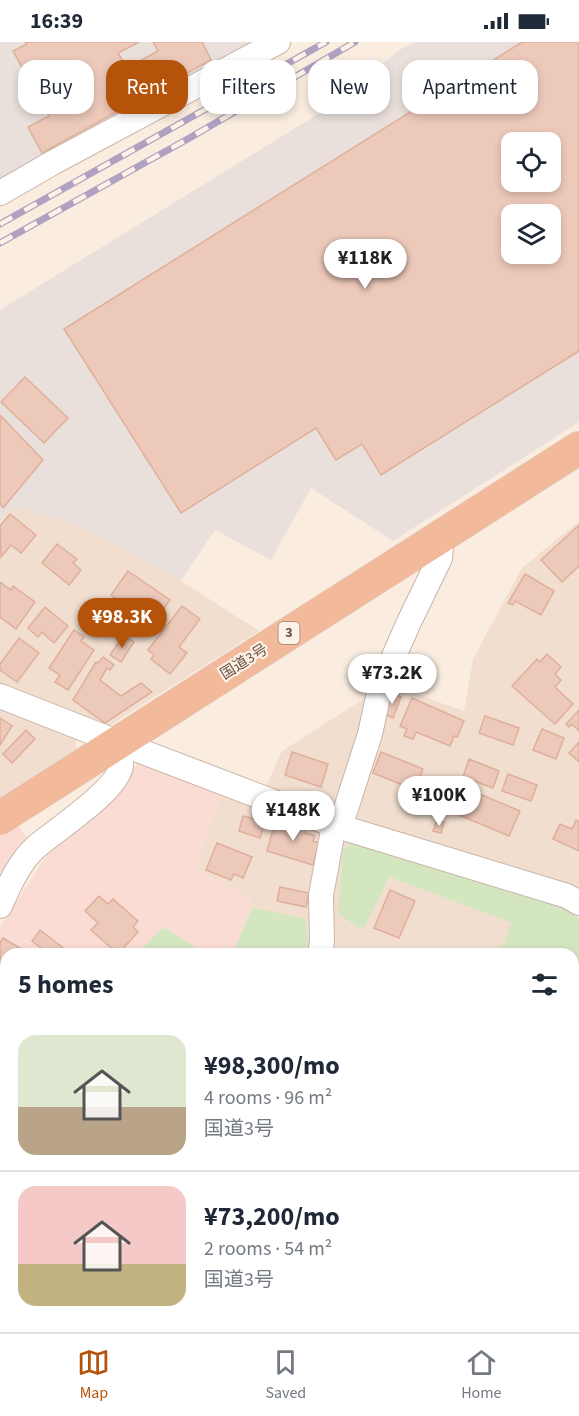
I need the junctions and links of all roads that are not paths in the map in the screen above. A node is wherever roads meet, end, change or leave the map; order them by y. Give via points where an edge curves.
1 (278, 42) edge
2 (0, 193) edge
3 (574, 460) edge
4 (442, 536) junction
5 (0, 696) edge
6 (117, 742) junction
7 (0, 818) edge
8 (337, 826) junction
9 (579, 903) edge
10 (0, 906) edge
11 (321, 948) edge

1 - 2 street
3 - 4 highway, 国道3号 / 3
4 - 6 highway, 国道3号 / 3
4 - 8 street via 440,558 380,688 370,734
5 - 6 street
6 - 7 highway, 国道3号 / 3
6 - 8 street
6 - 10 street via 121,767 112,785 34,849 14,876
8 - 9 street via 567,896
8 - 11 street via 321,895

